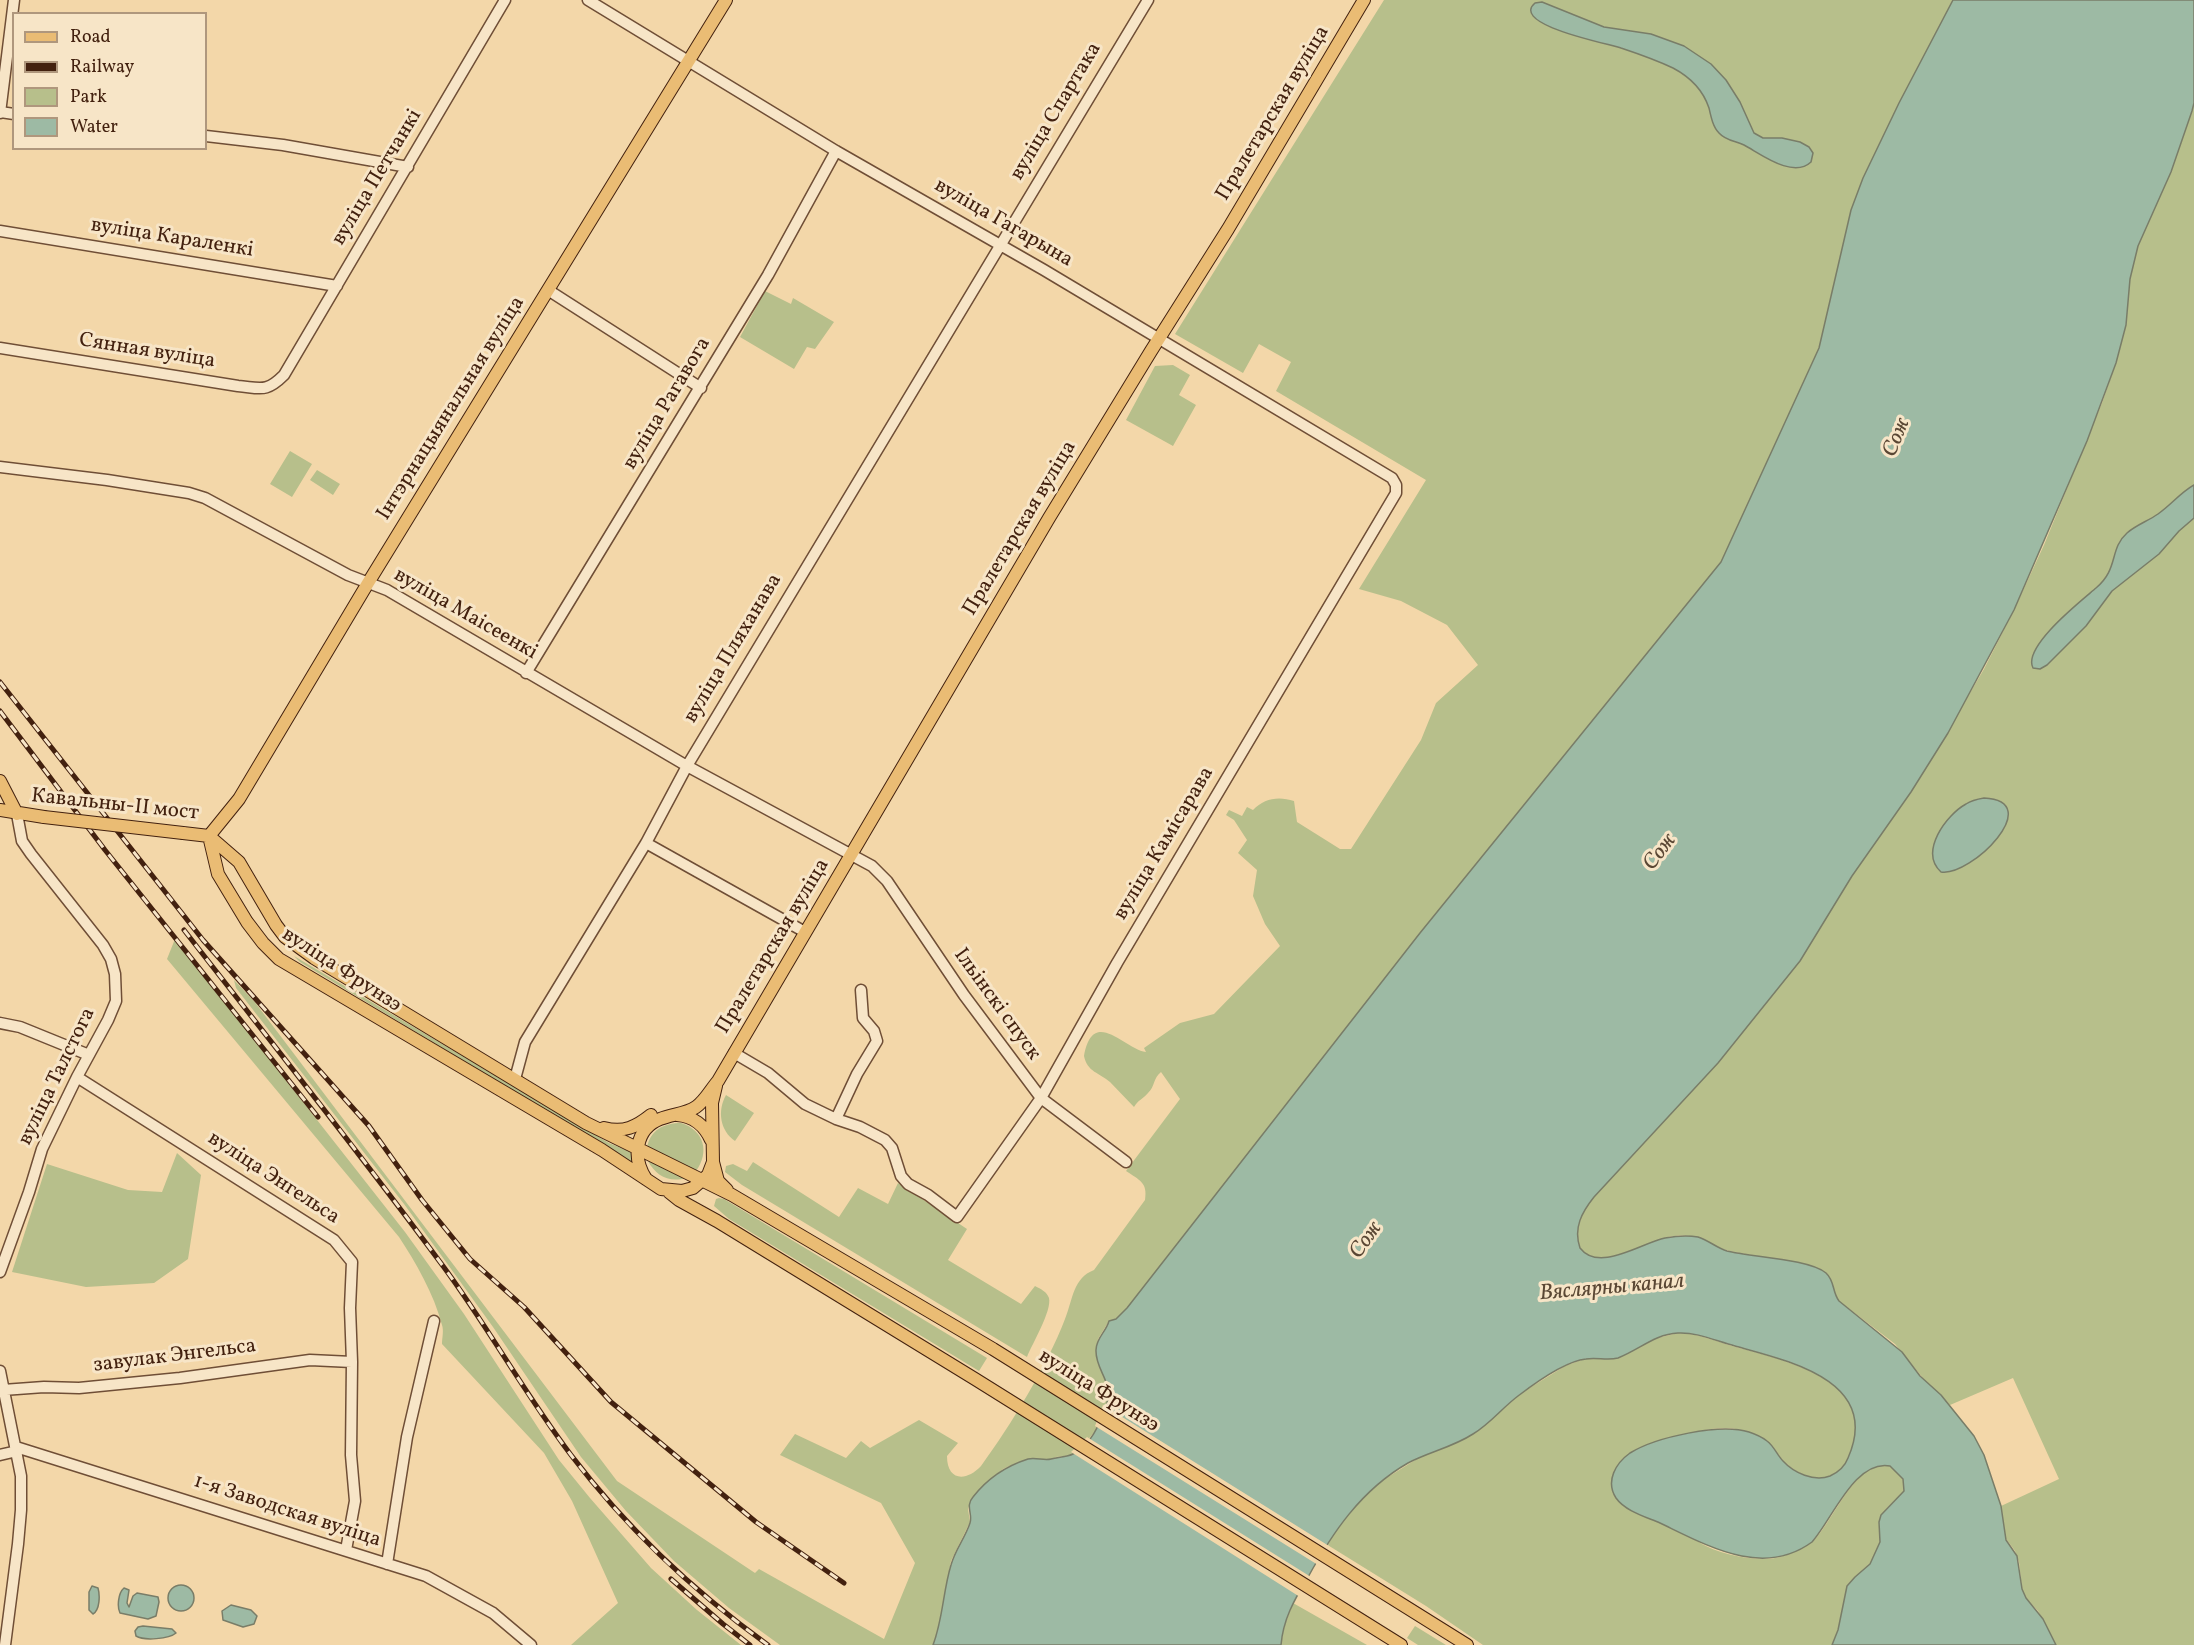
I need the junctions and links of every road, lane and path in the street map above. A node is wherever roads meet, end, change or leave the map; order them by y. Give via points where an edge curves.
1 (505, 0) edge
2 (588, 0) edge
3 (726, 0) edge
4 (1149, 0) edge
5 (1364, 0) edge
6 (12, 16) edge
7 (689, 61) junction
8 (0, 112) edge
9 (207, 136) edge
10 (836, 151) junction
11 (408, 167) junction
12 (0, 231) edge
13 (1000, 244) junction
14 (337, 286) junction
15 (548, 290) junction
16 (1158, 339) junction
17 (0, 348) edge
18 (284, 375) joint
19 (701, 388) junction
20 (0, 467) edge
21 (1396, 485) joint
22 (368, 583) junction
23 (526, 673) junction
24 (687, 766) junction
25 (0, 781) edge
26 (0, 810) edge
27 (16, 814) junction
28 (0, 816) edge
29 (209, 836) junction
30 (646, 843) junction
31 (852, 855) junction
32 (805, 932) junction
33 (861, 990) dead end
34 (0, 1023) edge
35 (734, 1053) junction
36 (89, 1055) junction
37 (76, 1077) junction
38 (515, 1079) junction
39 (718, 1081) junction
40 (708, 1094) junction
41 (1041, 1098) junction
42 (670, 1116) junction
43 (836, 1119) junction
44 (586, 1123) junction
45 (713, 1144) junction
46 (637, 1149) junction
47 (713, 1162) junction
48 (1126, 1162) dead end
49 (646, 1179) junction
50 (703, 1180) junction
51 (669, 1191) junction
52 (732, 1195) junction
53 (0, 1272) edge
54 (434, 1321) dead end
55 (352, 1362) junction
56 (0, 1371) edge
57 (3, 1390) junction
58 (16, 1449) junction
59 (0, 1455) edge
60 (346, 1550) junction
61 (387, 1564) junction
62 (5, 1645) edge
63 (531, 1645) edge
64 (1401, 1645) edge
65 (1467, 1645) edge

1 - 11 street, вуліца Петчанкі
2 - 7 street, вуліца Гагарына
3 - 7 main road, Інтэрнацыянальная вуліца
4 - 13 street, вуліца Спартака
5 - 16 main road, Пралетарская вуліца
6 - 8 street
7 - 10 street, вуліца Гагарына
7 - 15 main road, Інтэрнацыянальная вуліца
9 - 11 street
10 - 13 street, вуліца Гагарына
10 - 19 street, вуліца Рагавога
11 - 14 street, вуліца Петчанкі
12 - 14 street, вуліца Караленкі
13 - 16 street, вуліца Гагарына
13 - 24 street, вуліца Пляханава
14 - 18 street, вуліца Петчанкі
15 - 19 street
15 - 22 main road, Інтэрнацыянальная вуліца
16 - 21 street, вуліца Гагарына via 1392,478
16 - 31 main road, Пралетарская вуліца
17 - 18 street, Сянная вуліца via 262,388 273,387
19 - 23 street, вуліца Рагавога
20 - 22 street, вуліца Маісеенкі via 107,480 205,498 348,576
21 - 41 street, вуліца Камісарава via 1396,493
22 - 23 street, вуліца Маісеенкі via 387,590
22 - 29 main road, Інтэрнацыянальная вуліца via 239,799
23 - 24 street, вуліца Маісеенкі
24 - 30 street, вуліца Пляханава
24 - 31 street, вуліца Маісеенкі
25 - 27 main road
26 - 27 main road
27 - 28 main road
27 - 29 main road, Кавальны-II мост, bridge
27 - 36 street, вуліца Талстога via 22,841 111,959 116,1001
29 - 38 main road, вуліца Фрунзэ via 239,862 276,925 293,944
29 - 49 main road, вуліца Фрунзэ via 218,874 246,922 279,959
30 - 32 street
30 - 38 street, вуліца Пляханава via 525,1042
31 - 32 main road, Пралетарская вуліца
31 - 41 street, Ільінскі спуск via 884,877 963,995
32 - 35 main road, Пралетарская вуліца
33 - 43 street via 863,1018 877,1041
34 - 36 street
35 - 39 main road, Пралетарская вуліца
35 - 43 street via 768,1073 806,1104
36 - 37 street, вуліца Талстога
37 - 53 street, вуліца Талстога via 42,1149
37 - 55 street, вуліца Энгельса via 334,1240 352,1262
38 - 44 main road, вуліца Фрунзэ
39 - 40 main road, Пралетарская вуліца
39 - 45 main road, Пралетарская вуліца via 712,1103
40 - 42 main road, Пралетарская вуліца via 696,1107
40 - 44 main road, вуліца Фрунзэ via 659,1111 627,1129 614,1131
41 - 43 street, вуліца Камісарава via 957,1217 908,1184 885,1140
41 - 48 street, Ільінскі спуск
42 - 45 main road via 692,1119 708,1133
42 - 46 main road, Пралетарская вуліца via 649,1125
44 - 46 main road, вуліца Фрунзэ
45 - 47 main road, Пралетарская вуліца
46 - 49 main road
46 - 50 main road, вуліца Фрунзэ
47 - 50 main road
47 - 52 main road via 718,1181
49 - 51 main road, вуліца Фрунзэ
50 - 51 main road via 693,1188
50 - 52 main road, вуліца Фрунзэ
51 - 64 main road, вуліца Фрунзэ
52 - 65 main road, вуліца Фрунзэ via 993,1349
54 - 61 street via 407,1437
55 - 57 street, завулак Энгельса via 310,1360 79,1388
55 - 60 street, вуліца Энгельса via 351,1455 355,1501
56 - 57 street
57 - 58 street
58 - 59 street
58 - 60 street, 1-я Заводская вуліца
58 - 62 street via 21,1510
60 - 61 street, 1-я Заводская вуліца
61 - 63 street, 1-я Заводская вуліца via 426,1576 451,1589 493,1613

